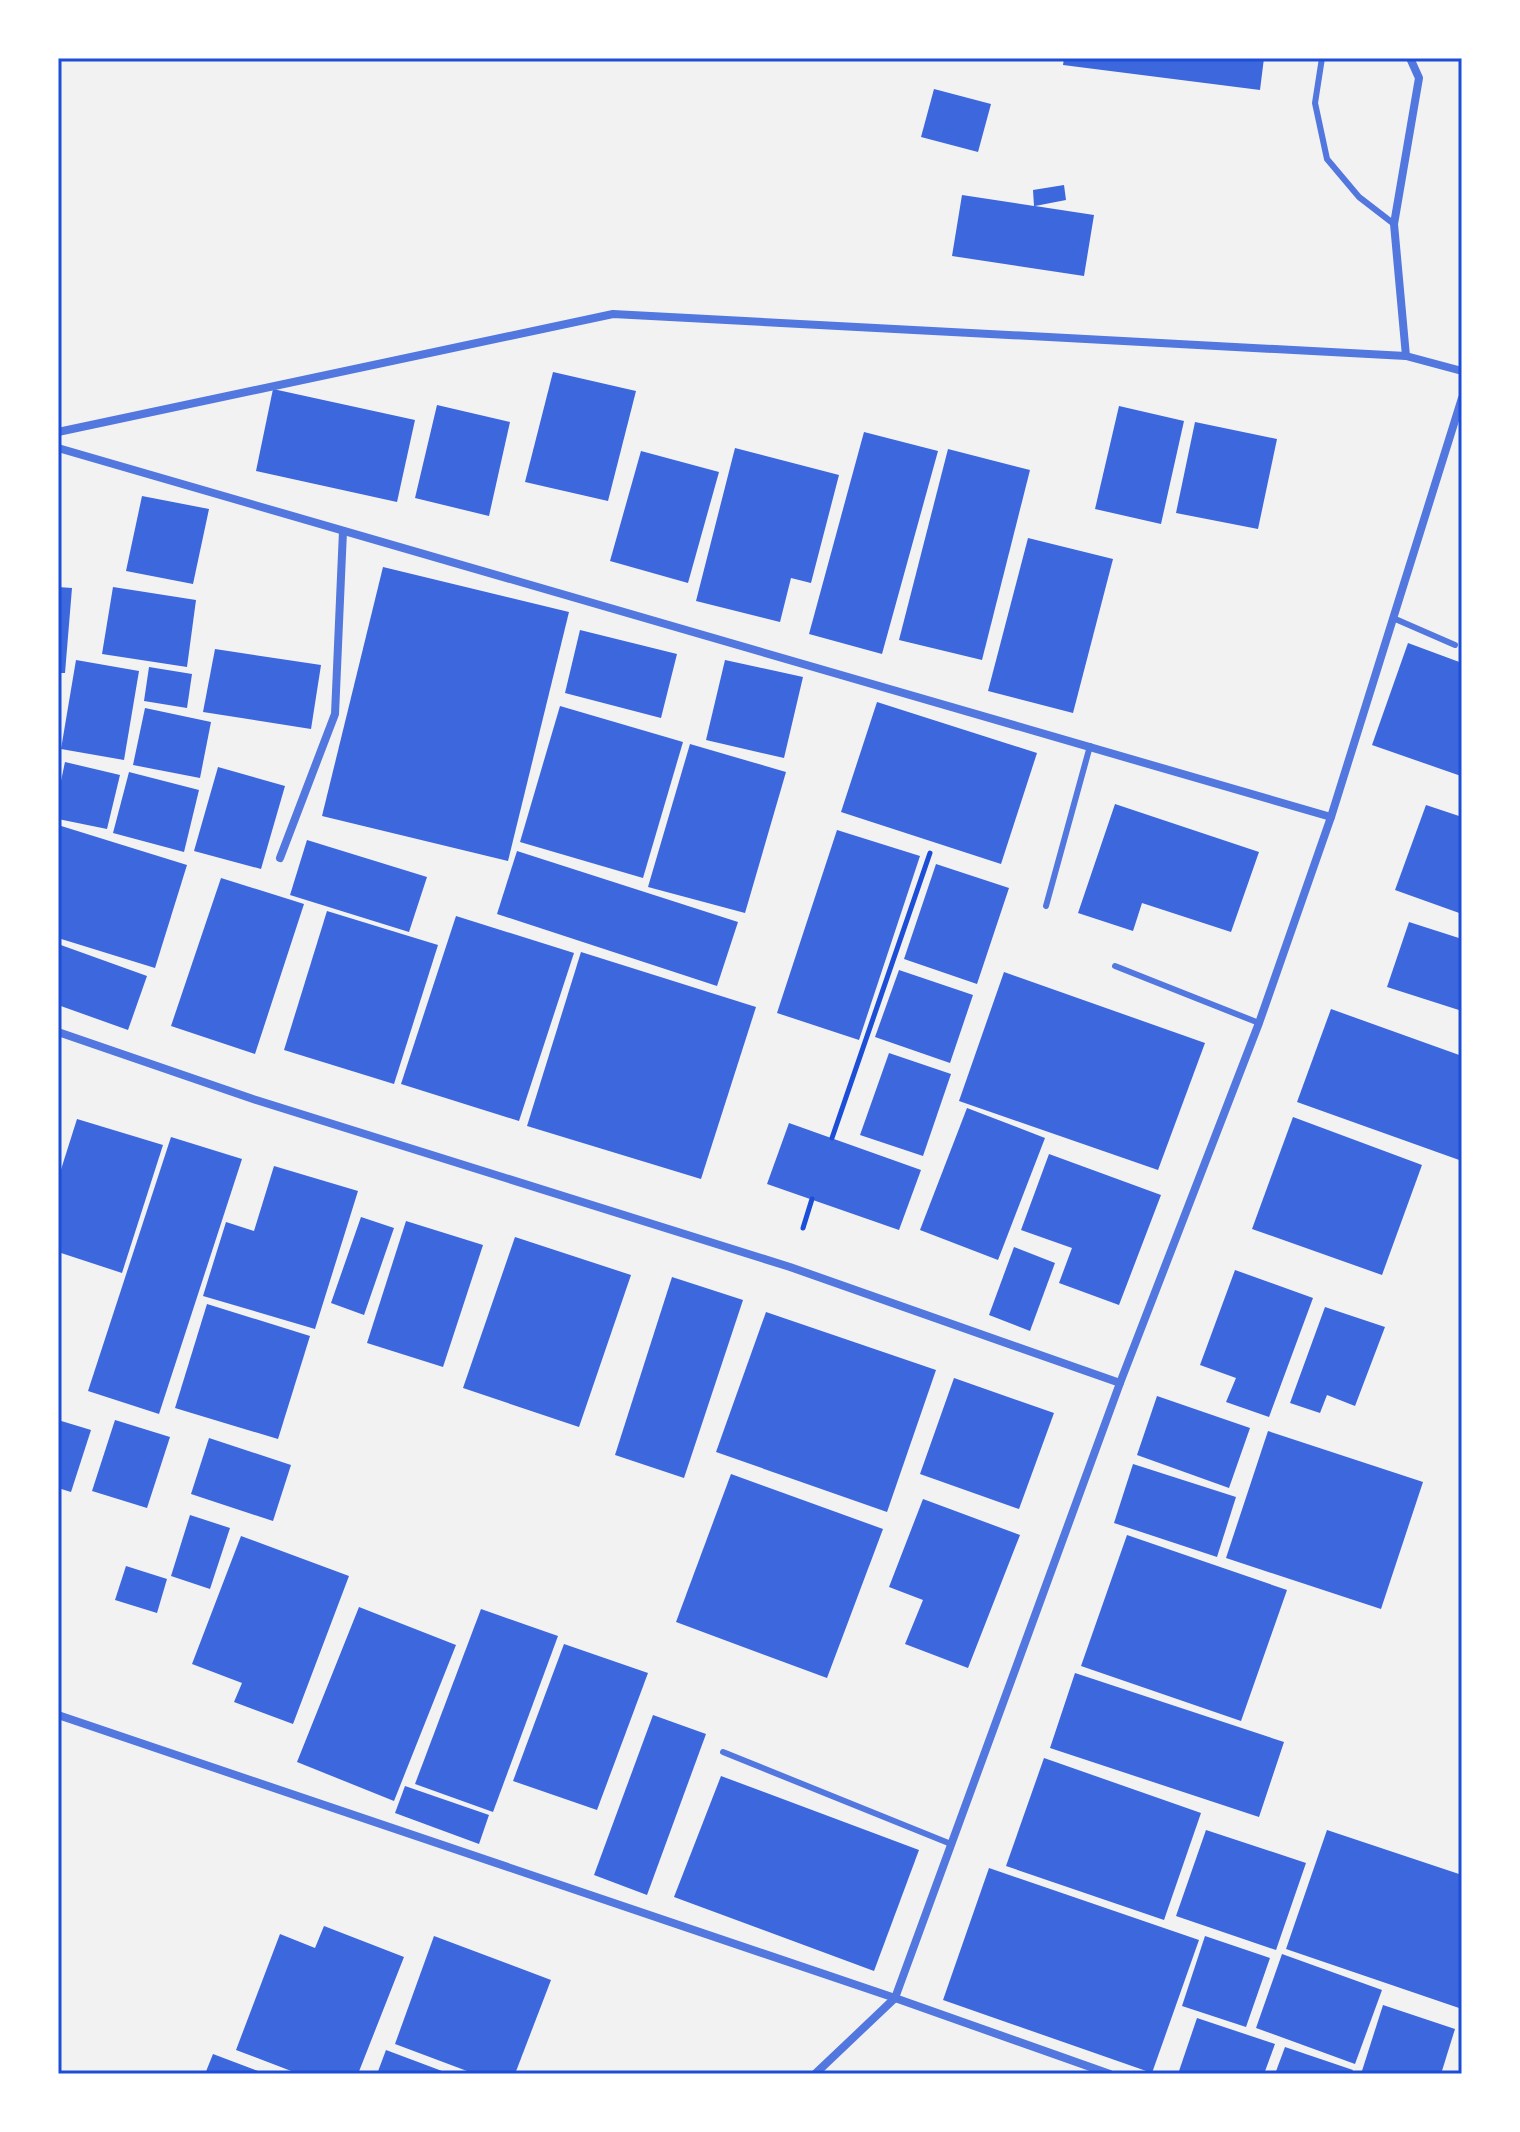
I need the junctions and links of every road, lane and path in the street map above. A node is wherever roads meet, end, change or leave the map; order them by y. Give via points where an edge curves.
1 (1322, 58) edge
2 (1410, 58) edge
3 (1394, 224) junction
4 (1406, 356) junction
5 (1462, 371) edge
6 (1462, 398) edge
7 (58, 432) edge
8 (58, 448) edge
9 (343, 531) junction
10 (1393, 618) junction
11 (1455, 645) dead end
12 (1090, 746) junction
13 (1331, 817) junction
14 (930, 853) dead end
15 (280, 858) dead end
16 (1046, 906) dead end
17 (1115, 966) dead end
18 (1259, 1023) junction
19 (58, 1032) edge
20 (832, 1138) dead end
21 (1120, 1383) junction
22 (58, 1715) edge
23 (723, 1752) dead end
24 (951, 1844) junction
25 (895, 1998) junction
26 (815, 2074) edge
27 (1110, 2074) edge

1 - 3 lane via 1315,103 1327,159 1359,197
2 - 3 street via 1419,78
3 - 4 street
4 - 5 street
4 - 7 street via 613,314
6 - 10 street
8 - 9 street
9 - 12 street
9 - 15 street via 335,714
10 - 11 lane
10 - 13 street
12 - 13 street
12 - 16 lane
13 - 18 street
14 - 20 path
17 - 18 lane
18 - 21 street
19 - 21 street via 267,1104 790,1267
21 - 24 street
22 - 25 street
23 - 24 lane
24 - 25 street
25 - 26 street
25 - 27 street

